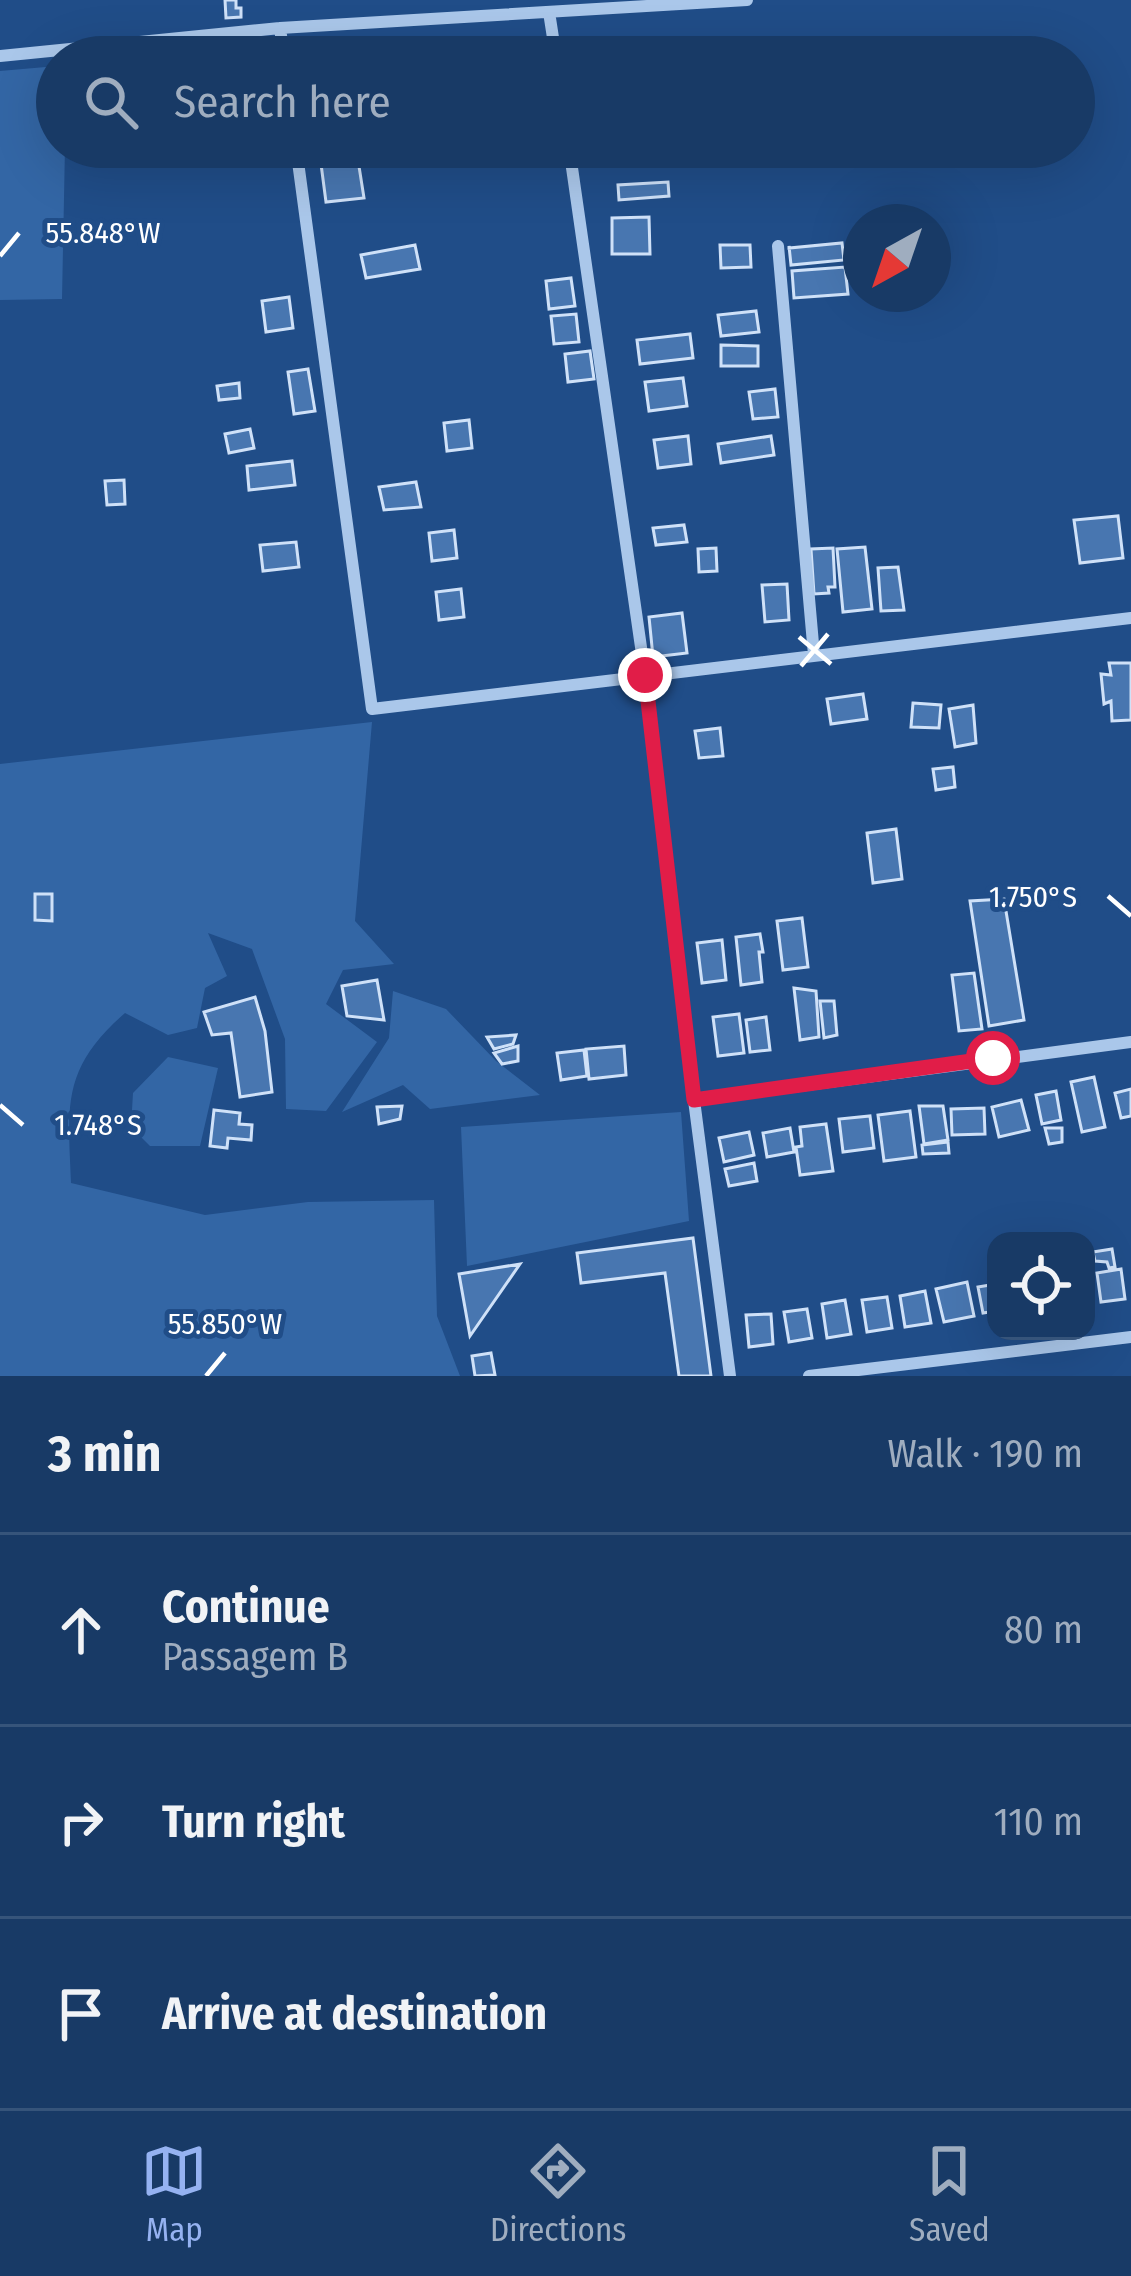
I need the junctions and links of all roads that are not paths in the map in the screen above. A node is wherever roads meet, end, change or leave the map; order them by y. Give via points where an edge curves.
1 (747, 0) edge
2 (582, 5) edge
3 (549, 12) junction
4 (280, 28) junction
5 (200, 36) edge
6 (281, 36) edge
7 (553, 36) edge
8 (36, 52) edge
9 (0, 56) edge
10 (299, 168) edge
11 (572, 168) edge
12 (778, 246) dead end
13 (1131, 618) edge
14 (814, 655) junction
15 (645, 675) junction
16 (1131, 1042) edge
17 (694, 1100) junction
18 (1131, 1337) edge
19 (730, 1376) edge
20 (809, 1376) edge

1 - 2 street
2 - 3 street
3 - 4 street
3 - 7 street
4 - 5 street
4 - 6 street
8 - 9 street
10 - 15 street via 371,709
11 - 15 street
12 - 14 street
13 - 14 street
14 - 15 street
15 - 17 street
16 - 17 street
17 - 19 street
18 - 20 street

